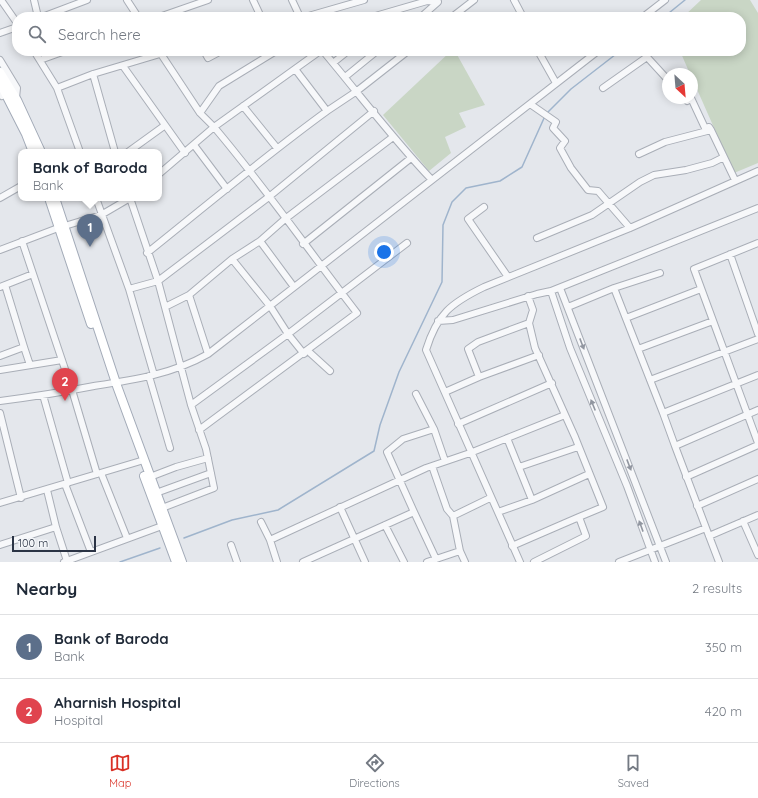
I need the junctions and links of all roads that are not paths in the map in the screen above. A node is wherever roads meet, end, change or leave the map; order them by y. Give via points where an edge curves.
1 (1, 0) edge
2 (34, 0) edge
3 (87, 0) edge
4 (127, 0) edge
5 (208, 0) edge
6 (253, 0) edge
7 (292, 0) edge
8 (364, 0) edge
9 (474, 0) edge
10 (514, 0) edge
11 (665, 0) edge
12 (440, 1) edge
13 (396, 10) joint
14 (37, 12) edge
15 (55, 12) edge
16 (135, 12) edge
17 (173, 12) edge
18 (259, 12) edge
19 (298, 12) edge
20 (322, 12) edge
21 (389, 12) edge
22 (427, 12) edge
23 (458, 12) edge
24 (520, 12) edge
25 (649, 12) edge
26 (12, 16) edge
27 (12, 29) edge
28 (0, 33) edge
29 (37, 56) edge
30 (51, 56) edge
31 (151, 56) edge
32 (162, 56) edge
33 (268, 56) edge
34 (314, 56) edge
35 (326, 56) edge
36 (342, 56) edge
37 (371, 56) edge
38 (402, 56) edge
39 (541, 56) edge
40 (592, 56) edge
41 (0, 60) edge
42 (40, 60) junction
43 (333, 63) junction
44 (123, 66) junction
45 (296, 69) junction
46 (0, 72) edge
47 (662, 73) edge
48 (93, 74) junction
49 (345, 78) junction
50 (556, 84) junction
51 (57, 88) junction
52 (603, 88) dead end
53 (357, 91) junction
54 (5, 92) edge
55 (530, 104) junction
56 (694, 104) edge
57 (243, 106) junction
58 (327, 111) junction
59 (374, 111) junction
60 (200, 113) junction
61 (164, 126) junction
62 (214, 127) junction
63 (711, 130) junction
64 (393, 137) junction
65 (194, 145) junction
66 (276, 148) junction
67 (32, 149) edge
68 (39, 149) edge
69 (79, 149) edge
70 (114, 149) edge
71 (132, 149) edge
72 (185, 153) junction
73 (639, 154) dead end
74 (724, 157) junction
75 (411, 158) junction
76 (251, 170) junction
77 (758, 171) edge
78 (162, 172) edge
79 (431, 179) junction
80 (735, 180) junction
81 (18, 188) edge
82 (227, 189) junction
83 (270, 196) junction
84 (0, 198) edge
85 (50, 201) edge
86 (56, 201) edge
87 (97, 201) edge
88 (125, 201) edge
89 (131, 201) edge
90 (609, 205) junction
91 (484, 207) dead end
92 (758, 208) edge
93 (101, 215) junction
94 (285, 219) junction
95 (62, 227) junction
96 (630, 228) junction
97 (537, 238) dead end
98 (22, 241) junction
99 (260, 241) junction
100 (407, 243) dead end
101 (758, 243) edge
102 (303, 244) junction
103 (0, 250) edge
104 (147, 253) junction
105 (730, 254) junction
106 (232, 259) junction
107 (321, 265) junction
108 (660, 273) dead end
109 (33, 274) junction
110 (508, 277) junction
111 (158, 281) junction
112 (2, 286) edge
113 (294, 287) junction
114 (560, 288) junction
115 (614, 288) junction
116 (129, 289) junction
117 (701, 289) junction
118 (341, 292) junction
119 (551, 292) junction
120 (190, 295) junction
121 (528, 296) junction
122 (270, 306) junction
123 (165, 307) junction
124 (568, 307) junction
125 (626, 318) junction
126 (438, 321) junction
127 (713, 321) junction
128 (529, 323) junction
129 (288, 334) junction
130 (758, 334) edge
131 (758, 339) edge
132 (24, 347) junction
133 (638, 349) junction
134 (306, 352) junction
135 (724, 352) junction
136 (208, 354) junction
137 (539, 355) junction
138 (0, 356) edge
139 (62, 360) junction
140 (30, 365) junction
141 (182, 367) junction
142 (0, 370) edge
143 (330, 371) dead end
144 (152, 375) junction
145 (758, 376) edge
146 (479, 377) junction
147 (650, 380) junction
148 (113, 383) junction
149 (552, 384) junction
150 (737, 384) junction
151 (72, 390) junction
152 (445, 392) junction
153 (416, 394) dead end
154 (43, 395) junction
155 (0, 401) edge
156 (191, 405) junction
157 (758, 410) edge
158 (0, 413) edge
159 (663, 413) junction
160 (748, 414) junction
161 (565, 415) junction
162 (458, 424) junction
163 (434, 429) junction
164 (199, 430) junction
165 (508, 438) junction
166 (758, 444) edge
167 (675, 446) junction
168 (578, 447) junction
169 (170, 448) dead end
170 (470, 453) junction
171 (208, 458) junction
172 (142, 460) junction
173 (445, 461) junction
174 (432, 466) junction
175 (519, 467) junction
176 (99, 474) junction
177 (211, 474) junction
178 (589, 474) junction
179 (150, 477) junction
180 (686, 478) junction
181 (400, 479) junction
182 (758, 479) edge
183 (67, 484) junction
184 (47, 490) junction
185 (156, 493) junction
186 (21, 498) junction
187 (490, 498) junction
188 (641, 498) junction
189 (532, 500) junction
190 (632, 501) junction
191 (0, 503) edge
192 (697, 506) junction
193 (340, 507) junction
194 (162, 508) junction
195 (414, 512) junction
196 (498, 512) junction
197 (758, 515) edge
198 (453, 516) junction
199 (579, 517) junction
200 (743, 521) junction
201 (261, 522) dead end
202 (385, 525) junction
203 (162, 526) junction
204 (56, 527) junction
205 (706, 528) junction
206 (709, 536) junction
207 (127, 538) junction
208 (354, 538) junction
209 (270, 540) junction
210 (231, 544) dead end
211 (0, 545) edge
212 (173, 545) junction
213 (512, 546) junction
214 (660, 546) junction
215 (460, 550) junction
216 (650, 550) junction
217 (91, 552) junction
218 (758, 555) edge
219 (441, 559) edge
220 (66, 561) edge
221 (176, 562) edge
222 (182, 562) edge
223 (238, 562) edge
224 (277, 562) edge
225 (303, 562) edge
226 (365, 562) edge
227 (404, 562) edge
228 (427, 562) edge
229 (465, 562) edge
230 (520, 562) edge
231 (534, 562) edge
232 (619, 562) edge
233 (655, 562) edge
234 (666, 562) edge
235 (719, 562) edge

1 - 26 street
2 - 14 street
3 - 15 street
4 - 16 street
5 - 17 street
6 - 18 street
7 - 19 street
8 - 20 street
9 - 23 street
10 - 24 street
11 - 25 street
12 - 13 street via 427,1
12 - 22 street
13 - 21 street
27 - 28 street
29 - 42 street
30 - 42 street
31 - 44 street
32 - 60 street
33 - 60 street via 219,86
34 - 45 street
35 - 43 street
36 - 43 street
37 - 49 street
38 - 53 street
39 - 50 street
40 - 50 street
41 - 54 street via 17,88
42 - 51 street
43 - 49 street
44 - 48 street
44 - 61 street
45 - 57 street
45 - 58 street
46 - 54 main road
47 - 52 street via 647,56
48 - 51 street
48 - 70 street
49 - 53 street
50 - 55 street
51 - 69 street
53 - 58 street
53 - 59 street
54 - 67 main road
54 - 68 main road
55 - 79 street
55 - 90 street via 556,122 553,128 566,141 560,148 571,168 588,190 598,191
56 - 63 street via 705,128 709,127
57 - 62 street
57 - 66 street
58 - 66 street
59 - 64 street
59 - 83 street
60 - 62 street
61 - 71 street
61 - 72 street
62 - 65 street
62 - 76 street
63 - 73 street via 666,142
63 - 74 street
64 - 75 street
64 - 94 street
65 - 72 street
65 - 82 street
66 - 76 street
72 - 78 street
74 - 80 street
74 - 90 street via 686,170 654,175
75 - 79 street
75 - 102 street
76 - 82 street
76 - 83 street
77 - 80 street
79 - 107 street
80 - 96 street
81 - 84 street
82 - 104 street
83 - 94 street
83 - 111 street
85 - 95 main road
86 - 95 main road
87 - 93 street
88 - 93 street
89 - 104 street
90 - 96 street
90 - 97 street via 592,215
91 - 110 street via 468,219
92 - 114 street
93 - 95 street
93 - 116 street
94 - 99 street
94 - 102 street
95 - 98 street
95 - 148 main road
96 - 110 street
98 - 103 street
98 - 109 street
99 - 106 street
99 - 113 street
100 - 118 street
101 - 105 street
102 - 107 street
104 - 111 street
105 - 117 street via 694,269
105 - 130 street
106 - 120 street
106 - 122 street
107 - 113 street
107 - 118 street
108 - 115 street
109 - 112 street
109 - 139 street
110 - 126 street via 461,298
111 - 116 street
111 - 123 street
112 - 132 street
113 - 122 street
114 - 119 street
114 - 124 street
115 - 124 street
115 - 125 street
116 - 144 street
117 - 125 street
117 - 127 street
118 - 129 street
118 - 134 street via 357,313
119 - 121 street
190 -> 119 street via 570,348
120 - 123 street
120 - 136 street
121 - 126 street via 453,320
121 - 128 street via 533,310
122 - 129 street
122 - 136 street
123 - 141 street
124 -> 188 street
125 - 133 street
126 - 152 street via 426,350
127 - 133 street
127 - 135 street
128 - 137 street
128 - 146 street via 478,342 468,349
129 - 134 street
129 - 156 street
131 - 135 street
132 - 138 street
132 - 140 street
133 - 147 street
134 - 143 street
134 - 164 street
135 - 147 street
135 - 150 street
136 - 141 street
137 - 146 street
137 - 149 street
139 - 140 street
139 - 151 street
140 - 142 street
141 - 144 street
141 - 156 street
144 - 148 street
144 - 169 street
145 - 150 street
146 - 152 street
147 - 159 street
148 - 151 street
148 - 172 main road
149 - 161 street
149 - 162 street
150 - 159 street
150 - 160 street
151 - 154 street
151 - 176 street
152 - 162 street
153 - 163 street
154 - 155 street
154 - 183 street
156 - 164 street
157 - 160 street
158 - 186 street
159 - 167 street
160 - 166 street
160 - 167 street
161 - 165 street
161 - 168 street
162 - 170 street
163 - 173 street
163 - 181 street via 403,439 387,452
164 - 171 street
165 - 170 street
165 - 175 street
166 - 180 street
167 - 180 street
168 - 175 street
168 - 178 street
170 - 173 street
170 - 187 street
171 - 177 street
171 - 179 street via 176,466
172 - 176 street
172 - 179 main road
172 - 203 main road
173 - 174 street
174 - 181 street
174 - 198 street via 447,509
175 - 189 street
176 - 183 street
176 - 207 street
177 - 185 street
177 - 194 street via 214,488
178 - 189 street
178 - 199 street via 603,507
179 - 185 main road
180 - 192 street
181 - 193 street
181 - 195 street
182 - 192 street
183 - 184 street
183 - 217 street
184 - 186 street
184 - 204 street
185 - 194 main road
186 - 191 street
187 - 196 street
187 - 198 street
188 - 190 street
188 - 214 street
189 - 196 street
216 -> 190 street
192 - 205 street
193 - 208 street
193 - 209 street
194 - 212 main road
195 - 202 street
195 - 219 street
196 - 213 street
197 - 200 street
198 - 215 street
199 - 213 street
199 - 231 street via 586,536
200 - 206 street
200 - 218 street
201 - 209 street
202 - 208 street
202 - 227 street
203 - 207 street
203 - 212 main road
204 - 211 street
204 - 220 street
205 - 206 street
205 - 214 street
206 - 235 street
207 - 217 street
208 - 225 street
208 - 226 street
209 - 224 street
210 - 223 street
212 - 221 main road
212 - 222 main road
213 - 230 street
214 - 216 street
214 - 234 street
215 - 219 street
215 - 229 street
216 - 232 street
216 - 233 street
217 - 220 street
219 - 228 street

